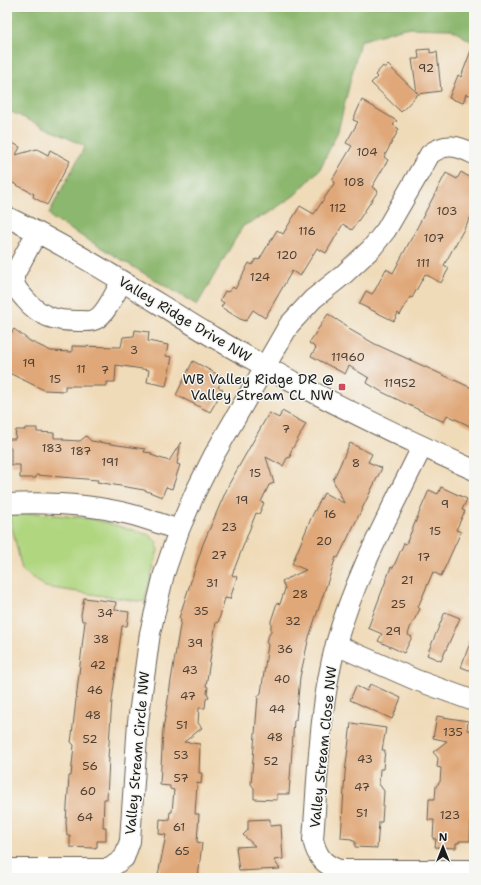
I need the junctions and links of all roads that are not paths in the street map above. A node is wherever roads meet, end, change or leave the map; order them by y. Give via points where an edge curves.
1 (474, 154) edge
2 (7, 217) edge
3 (37, 232) junction
4 (122, 281) junction
5 (265, 366) junction
6 (422, 447) junction
7 (474, 470) edge
8 (7, 504) edge
9 (179, 530) junction
10 (336, 645) junction
11 (474, 701) edge
12 (7, 869) edge
13 (474, 870) edge

1 - 5 street, Valley Stream Circle NW via 450,146 442,147 430,154 386,230 360,260 313,298 290,325
2 - 3 street, Valley Ridge Drive NW
3 - 4 street, Valley Ridge Drive NW
3 - 4 street via 14,275 14,281 17,290 45,317 65,321 95,320 102,314
4 - 5 street, Valley Ridge Drive NW
5 - 6 street, Valley Ridge Drive NW
5 - 9 street, Valley Stream Circle NW via 203,476
6 - 7 street, Valley Ridge Drive NW
6 - 10 street, Valley Stream Close NW via 361,576
8 - 9 street via 65,504 98,508 129,514
9 - 12 street, Valley Stream Circle NW via 164,574 146,657 138,722 130,840 124,858 109,869
10 - 11 street, Valley Stream Close NW via 416,680
10 - 13 street, Valley Stream Close NW via 329,675 313,840 320,858 331,868 340,870

